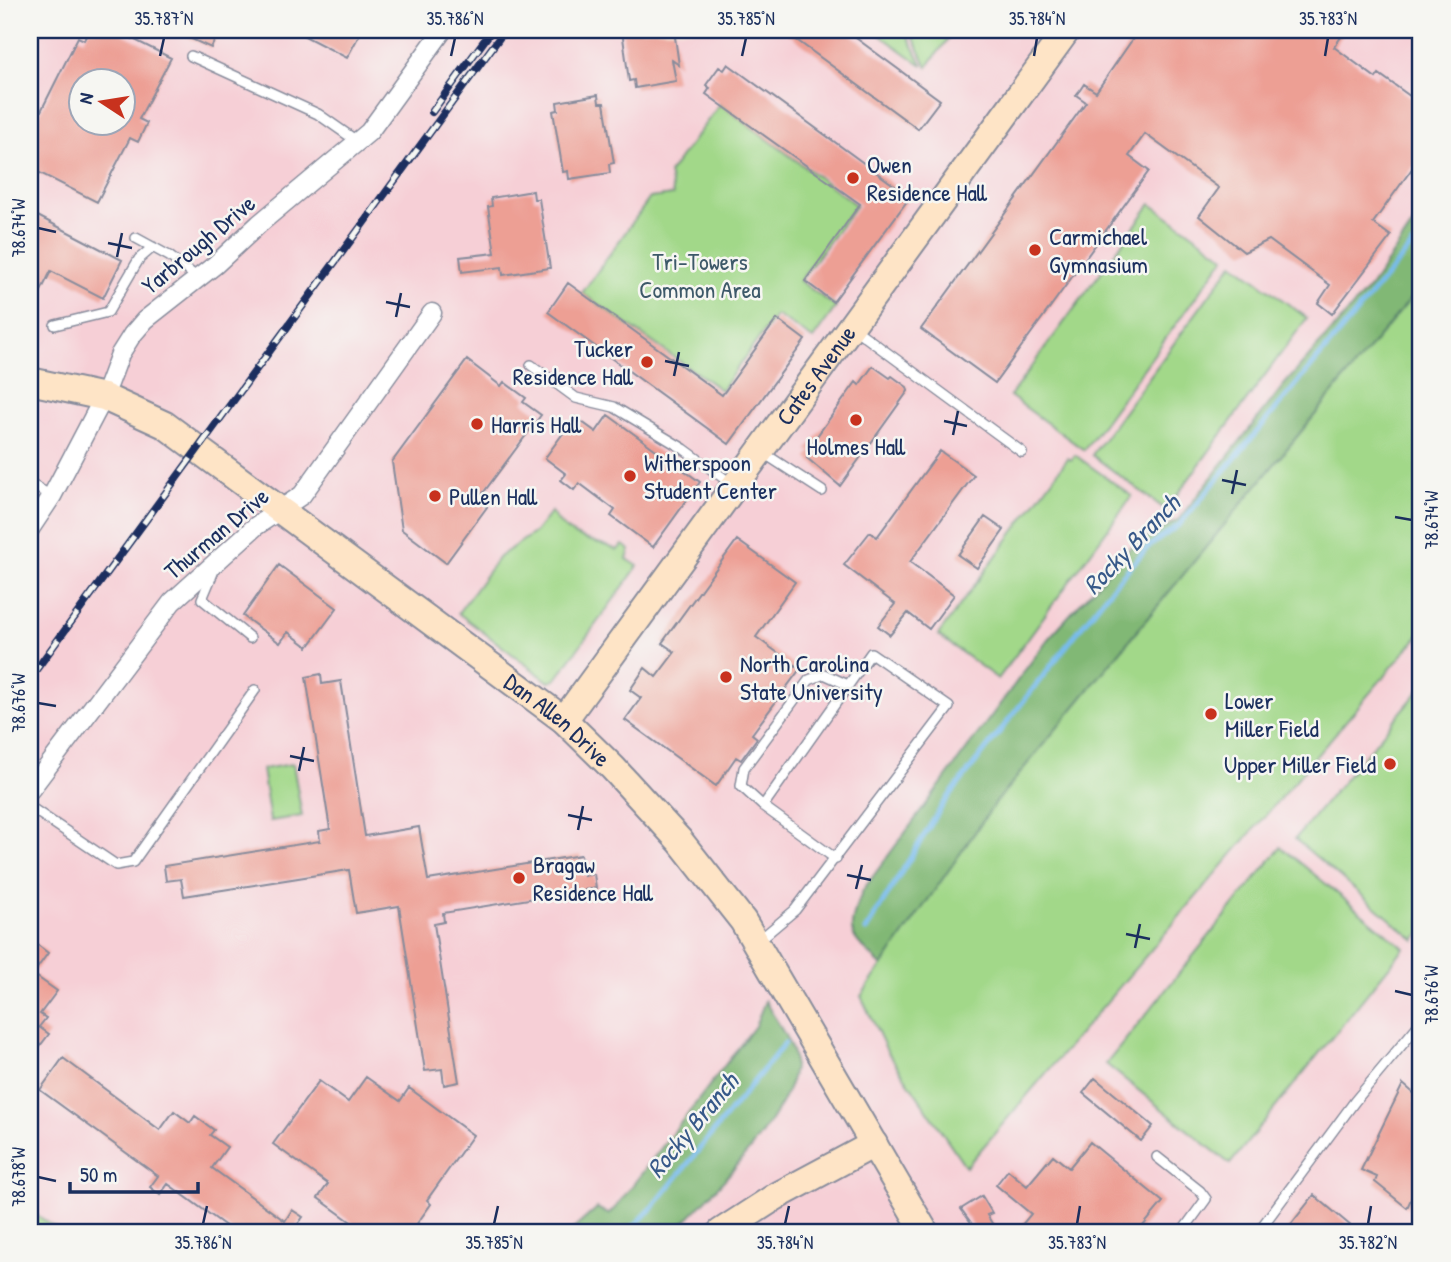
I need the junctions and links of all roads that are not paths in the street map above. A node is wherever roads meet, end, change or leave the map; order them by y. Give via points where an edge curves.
1 (443, 30) edge
2 (1067, 30) edge
3 (191, 56) dead end
4 (358, 142) junction
5 (136, 238) dead end
6 (153, 247) junction
7 (198, 278) junction
8 (432, 313) dead end
9 (55, 325) dead end
10 (852, 327) junction
11 (531, 365) dead end
12 (30, 381) edge
13 (104, 397) junction
14 (761, 451) junction
15 (1022, 452) dead end
16 (30, 484) edge
17 (735, 486) junction
18 (822, 491) dead end
19 (52, 496) junction
20 (279, 510) junction
21 (30, 529) edge
22 (218, 563) junction
23 (250, 638) dead end
24 (848, 685) junction
25 (256, 691) dead end
26 (564, 720) junction
27 (30, 790) edge
28 (763, 806) junction
29 (30, 807) edge
30 (836, 859) junction
31 (755, 943) junction
32 (1421, 1022) edge
33 (874, 1144) junction
34 (1157, 1157) dead end
35 (720, 1232) edge
36 (925, 1232) edge
37 (1182, 1232) edge
38 (1258, 1232) edge

1 - 4 street, Yarbrough Drive
2 - 10 street, Cates Avenue
3 - 4 lane via 318,114
4 - 7 street, Yarbrough Drive
5 - 6 lane
6 - 7 lane
6 - 9 lane via 139,259 108,312
7 - 13 street, Yarbrough Drive via 132,335
8 - 20 street, Thurman Drive via 302,495
10 - 14 street, Cates Avenue
10 - 15 lane
11 - 17 lane via 576,398 614,407
12 - 13 street, Dan Allen Drive
13 - 19 street, Yarbrough Drive
13 - 20 street, Dan Allen Drive via 165,425
14 - 17 street, Cates Avenue
14 - 18 lane
16 - 19 lane
17 - 26 street, Cates Avenue
19 - 21 street, Yarbrough Drive
20 - 22 street, Thurman Drive
20 - 26 street, Dan Allen Drive
22 - 23 lane via 202,599
22 - 27 street, Thurman Drive via 162,613
24 - 28 lane
24 - 28 lane via 824,674 808,680 744,768 741,786
24 - 30 lane via 871,653 949,707
25 - 29 lane via 133,862 116,865
26 - 31 street, Dan Allen Drive via 680,841
28 - 30 lane
30 - 31 lane via 795,910
31 - 33 street, Dan Allen Drive
32 - 38 lane via 1355,1101
33 - 35 street
33 - 36 street, Dan Allen Drive
34 - 37 lane via 1206,1199

